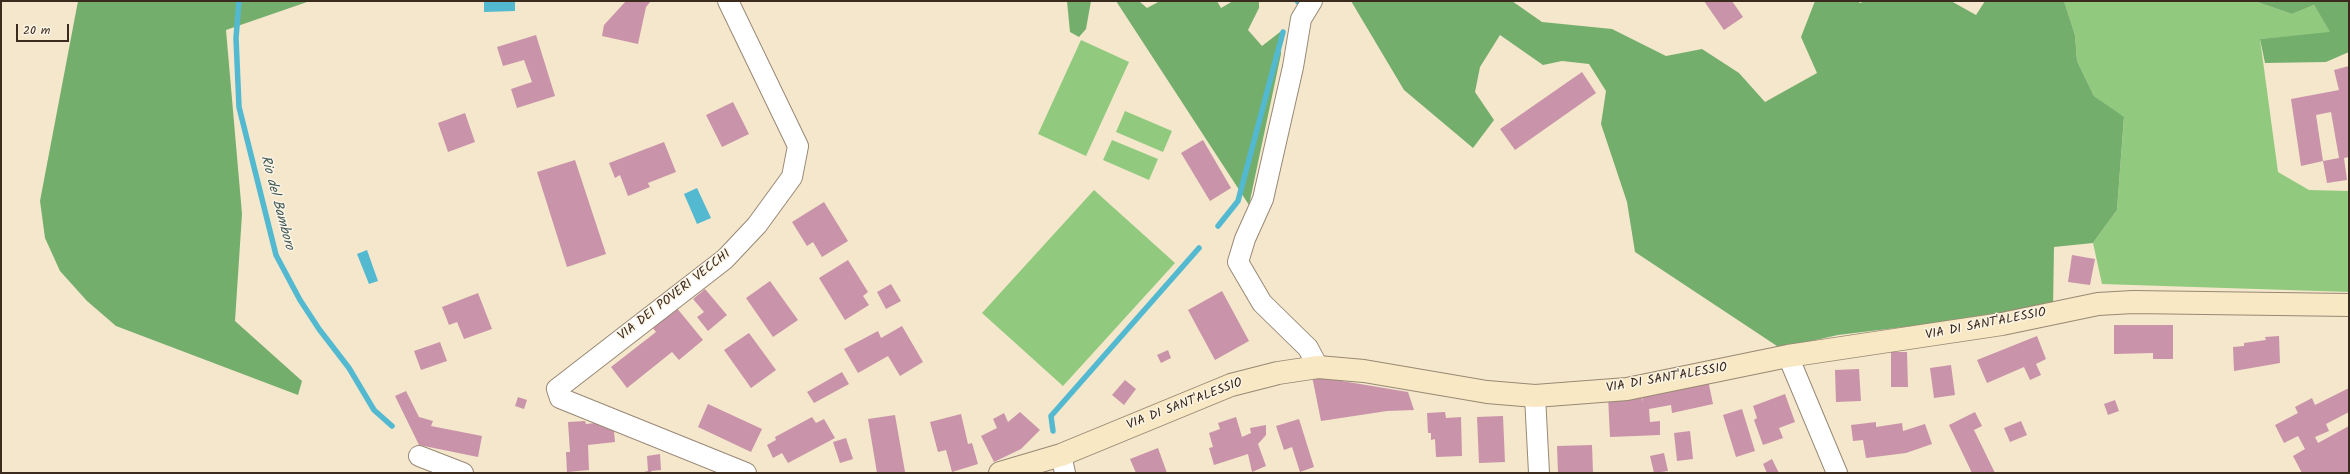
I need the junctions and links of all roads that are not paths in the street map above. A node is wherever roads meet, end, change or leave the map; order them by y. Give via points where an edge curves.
1 (728, 1) edge
2 (1312, 1) edge
3 (2349, 305) edge
4 (1788, 356) junction
5 (1318, 367) junction
6 (1535, 396) junction
7 (426, 463) edge
8 (1063, 464) edge
9 (463, 473) edge
10 (746, 473) edge
11 (1000, 473) edge
12 (1538, 473) edge
13 (1837, 473) edge

1 - 10 street, VIA DEI POVERI VECCHI via 798,146 792,177 757,225 725,259 557,389 560,398
2 - 5 street via 1301,19 1293,67 1263,199 1238,262 1262,303 1308,348
3 - 4 street, VIA DI SANT'ALESSIO via 2133,302 2098,304 2002,324
4 - 6 street, VIA DI SANT'ALESSIO via 1627,389
4 - 13 street
5 - 6 street, VIA DI SANT'ALESSIO via 1364,370 1487,392
5 - 8 street, VIA DI SANT'ALESSIO via 1278,373 1231,385
6 - 12 street
7 - 9 street
8 - 11 street, VIA DI SANT'ALESSIO

